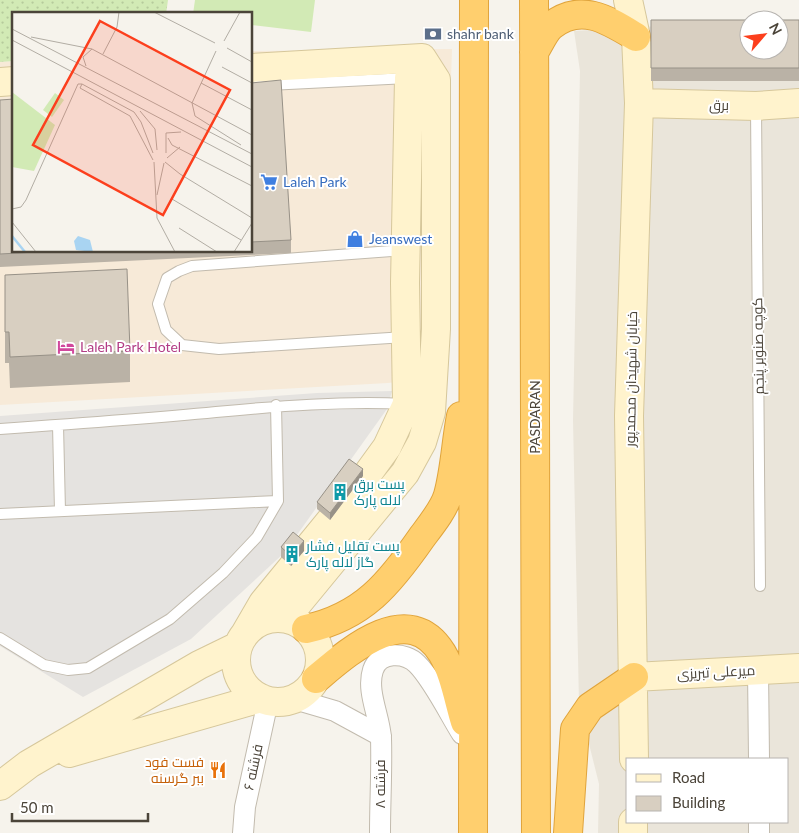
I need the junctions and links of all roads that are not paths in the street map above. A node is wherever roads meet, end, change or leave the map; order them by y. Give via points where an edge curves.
1 (474, 0) edge
2 (534, 0) edge
3 (628, 0) edge
4 (636, 37) junction
5 (534, 52) junction
6 (252, 68) edge
7 (409, 78) junction
8 (436, 80) junction
9 (252, 86) edge
10 (639, 103) junction
11 (799, 103) edge
12 (756, 106) junction
13 (406, 249) junction
14 (406, 276) junction
15 (405, 337) junction
16 (474, 338) junction
17 (407, 404) junction
18 (276, 405) junction
19 (58, 425) junction
20 (0, 429) edge
21 (405, 473) junction
22 (278, 502) junction
23 (60, 512) junction
24 (0, 514) edge
25 (760, 586) dead end
26 (281, 618) junction
27 (306, 629) junction
28 (0, 638) edge
29 (242, 640) junction
30 (799, 668) edge
31 (758, 670) junction
32 (634, 677) junction
33 (316, 679) junction
34 (274, 700) junction
35 (380, 736) junction
36 (474, 752) junction
37 (634, 758) edge
38 (758, 758) edge
39 (29, 764) junction
40 (0, 786) edge
41 (243, 833) edge
42 (380, 833) edge
43 (473, 833) edge
44 (536, 833) edge
45 (568, 833) edge

1 - 16 highway
2 - 5 highway, PASDARAN
3 - 4 street, خیابان شهیدان محمدپور
4 - 5 highway via 590,14 573,15 550,27
4 - 10 street, خیابان شهیدان محمدپور
5 - 44 highway, PASDARAN
6 - 8 street via 422,58
7 - 8 street
7 - 9 lane
7 - 13 street
8 - 21 street via 436,329 431,412 422,442
10 - 12 street, برق
10 - 32 street, خیابان شهیدان محمدپور via 629,416
11 - 12 street, برق
12 - 25 lane, کوچه صنوبر پنجم
13 - 14 street
13 - 15 lane via 192,266 167,278 158,304 166,330 182,345 218,349
14 - 15 street
14 - 21 street via 427,276 422,409
15 - 17 street
16 - 27 highway via 448,496 405,561 375,595 330,624
16 - 36 highway
17 - 18 lane
17 - 29 street via 387,447 263,603
18 - 19 lane
18 - 22 lane
19 - 20 lane
19 - 23 lane
21 - 26 street via 298,602
22 - 23 lane
22 - 28 lane via 257,537 223,573 170,618 88,668 68,670 44,665
23 - 24 lane
26 - 27 street
26 - 29 street via 255,625
27 - 33 street via 319,652 320,666
29 - 34 street via 237,665 242,682 250,692
29 - 39 street
30 - 31 street, میرعلی تبریزی
31 - 32 street, میرعلی تبریزی
31 - 38 street
32 - 37 street, خیابان شهیدان محمدپور
32 - 45 highway via 590,707 575,730
33 - 34 street via 307,691
33 - 36 highway via 353,649 378,635 397,628 424,633 442,654 452,675
34 - 35 street via 335,711
34 - 39 street
34 - 41 street, فرشته ۶ via 245,806
35 - 36 street, فرشته ۸ via 372,690 373,670 385,657 401,654 417,663
35 - 42 street, فرشته ۸
36 - 43 highway
39 - 40 street

